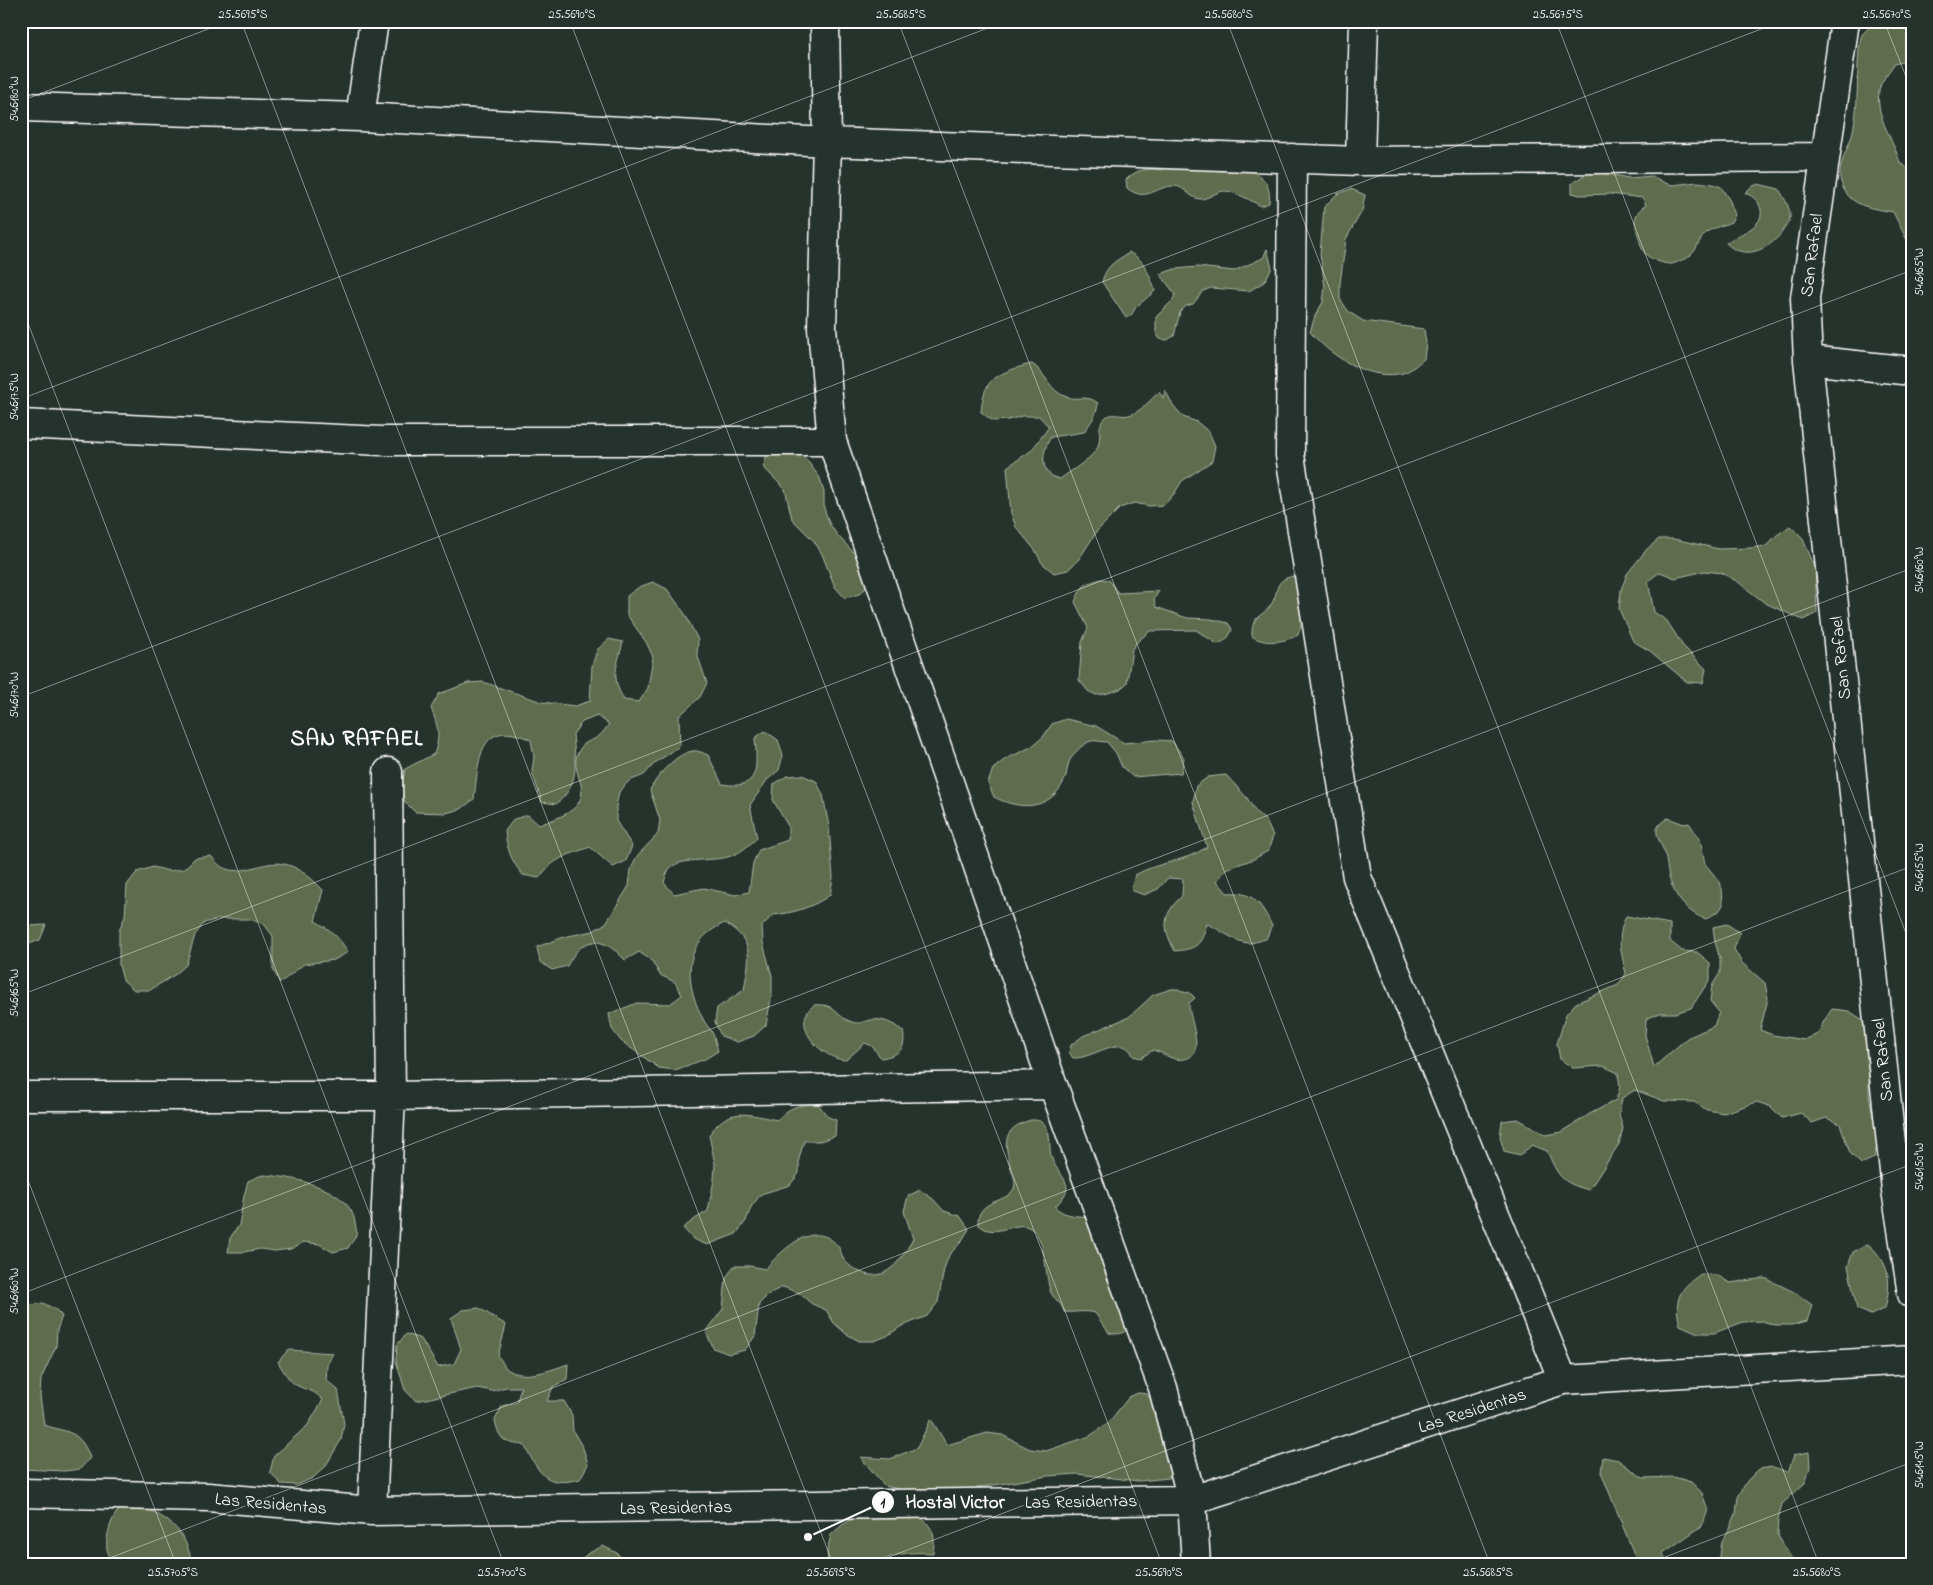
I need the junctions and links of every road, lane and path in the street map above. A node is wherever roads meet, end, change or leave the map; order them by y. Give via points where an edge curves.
1 (374, 21) edge
2 (825, 21) edge
3 (1364, 21) edge
4 (1845, 21) edge
5 (21, 106) edge
6 (360, 117) junction
7 (827, 142) junction
8 (1824, 157) junction
9 (1292, 158) junction
10 (1360, 161) junction
11 (1808, 360) junction
12 (1912, 371) edge
13 (21, 424) edge
14 (832, 442) junction
15 (388, 772) dead end
16 (1053, 1085) junction
17 (21, 1096) edge
18 (391, 1096) junction
19 (1912, 1294) edge
20 (1912, 1360) edge
21 (1563, 1380) junction
22 (21, 1493) edge
23 (1192, 1500) junction
24 (372, 1511) junction
25 (1196, 1564) edge

1 - 6 street
2 - 7 street
3 - 10 street
4 - 8 street, San Rafael
5 - 6 street
6 - 7 street
7 - 9 street
7 - 14 street via 822,328
8 - 10 street
8 - 11 street, San Rafael via 1804,298
9 - 10 street
9 - 21 street via 1290,455 1357,877
11 - 12 street
11 - 19 street, San Rafael via 1895,1181
13 - 14 street via 382,441
14 - 16 street
15 - 18 street
16 - 18 street
16 - 23 street via 1163,1388
17 - 18 street
18 - 24 street
20 - 21 street, Las Residentas
21 - 23 street, Las Residentas
22 - 24 street, Las Residentas via 208,1497
23 - 24 street, Las Residentas
23 - 25 street

